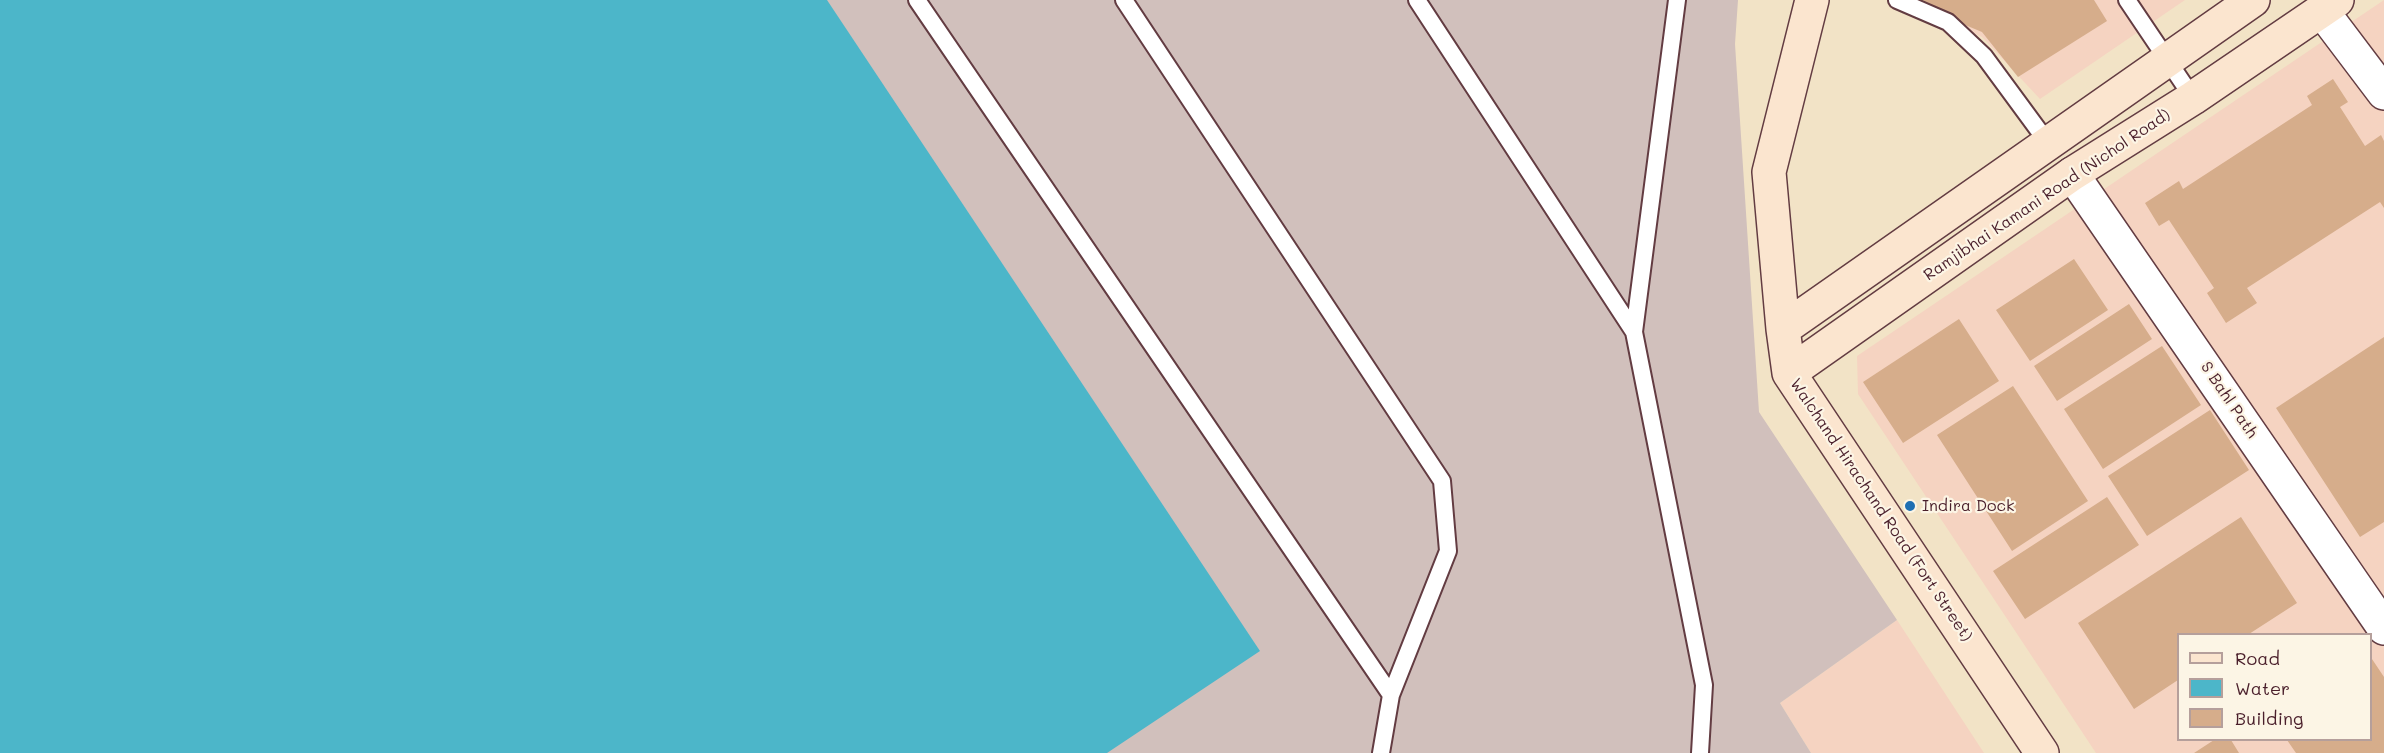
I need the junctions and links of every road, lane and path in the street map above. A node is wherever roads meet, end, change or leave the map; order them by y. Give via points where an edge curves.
1 (917, 0) edge
2 (1124, 0) edge
3 (1417, 0) edge
4 (1677, 0) edge
5 (1812, 0) edge
6 (1897, 0) edge
7 (2127, 0) edge
8 (2253, 0) edge
9 (2329, 5) edge
10 (2168, 59) junction
11 (2384, 93) edge
12 (2193, 98) junction
13 (2048, 143) junction
14 (2072, 174) junction
15 (1783, 329) junction
16 (1634, 332) junction
17 (1790, 373) junction
18 (2384, 628) edge
19 (1391, 695) junction
20 (1381, 753) edge
21 (1700, 753) edge
22 (2042, 753) edge

1 - 19 lane
2 - 19 lane via 1442,481 1448,551
3 - 16 lane
4 - 16 lane
5 - 15 street, Walchand Hirachand Road (Fort Street) via 1770,171
6 - 13 lane via 1948,22 1984,56
7 - 10 lane
8 - 10 street
9 - 11 street
9 - 12 street, Ramjibhai Kamani Road (Nichol Road)
10 - 12 lane
10 - 13 street
12 - 14 street, Ramjibhai Kamani Road (Nichol Road)
13 - 15 street
14 - 17 street, Ramjibhai Kamani Road (Nichol Road)
14 - 18 street, S Bahl Path
15 - 17 street, Walchand Hirachand Road (Fort Street)
16 - 21 lane via 1704,685
17 - 22 street, Walchand Hirachand Road (Fort Street)
19 - 20 lane

